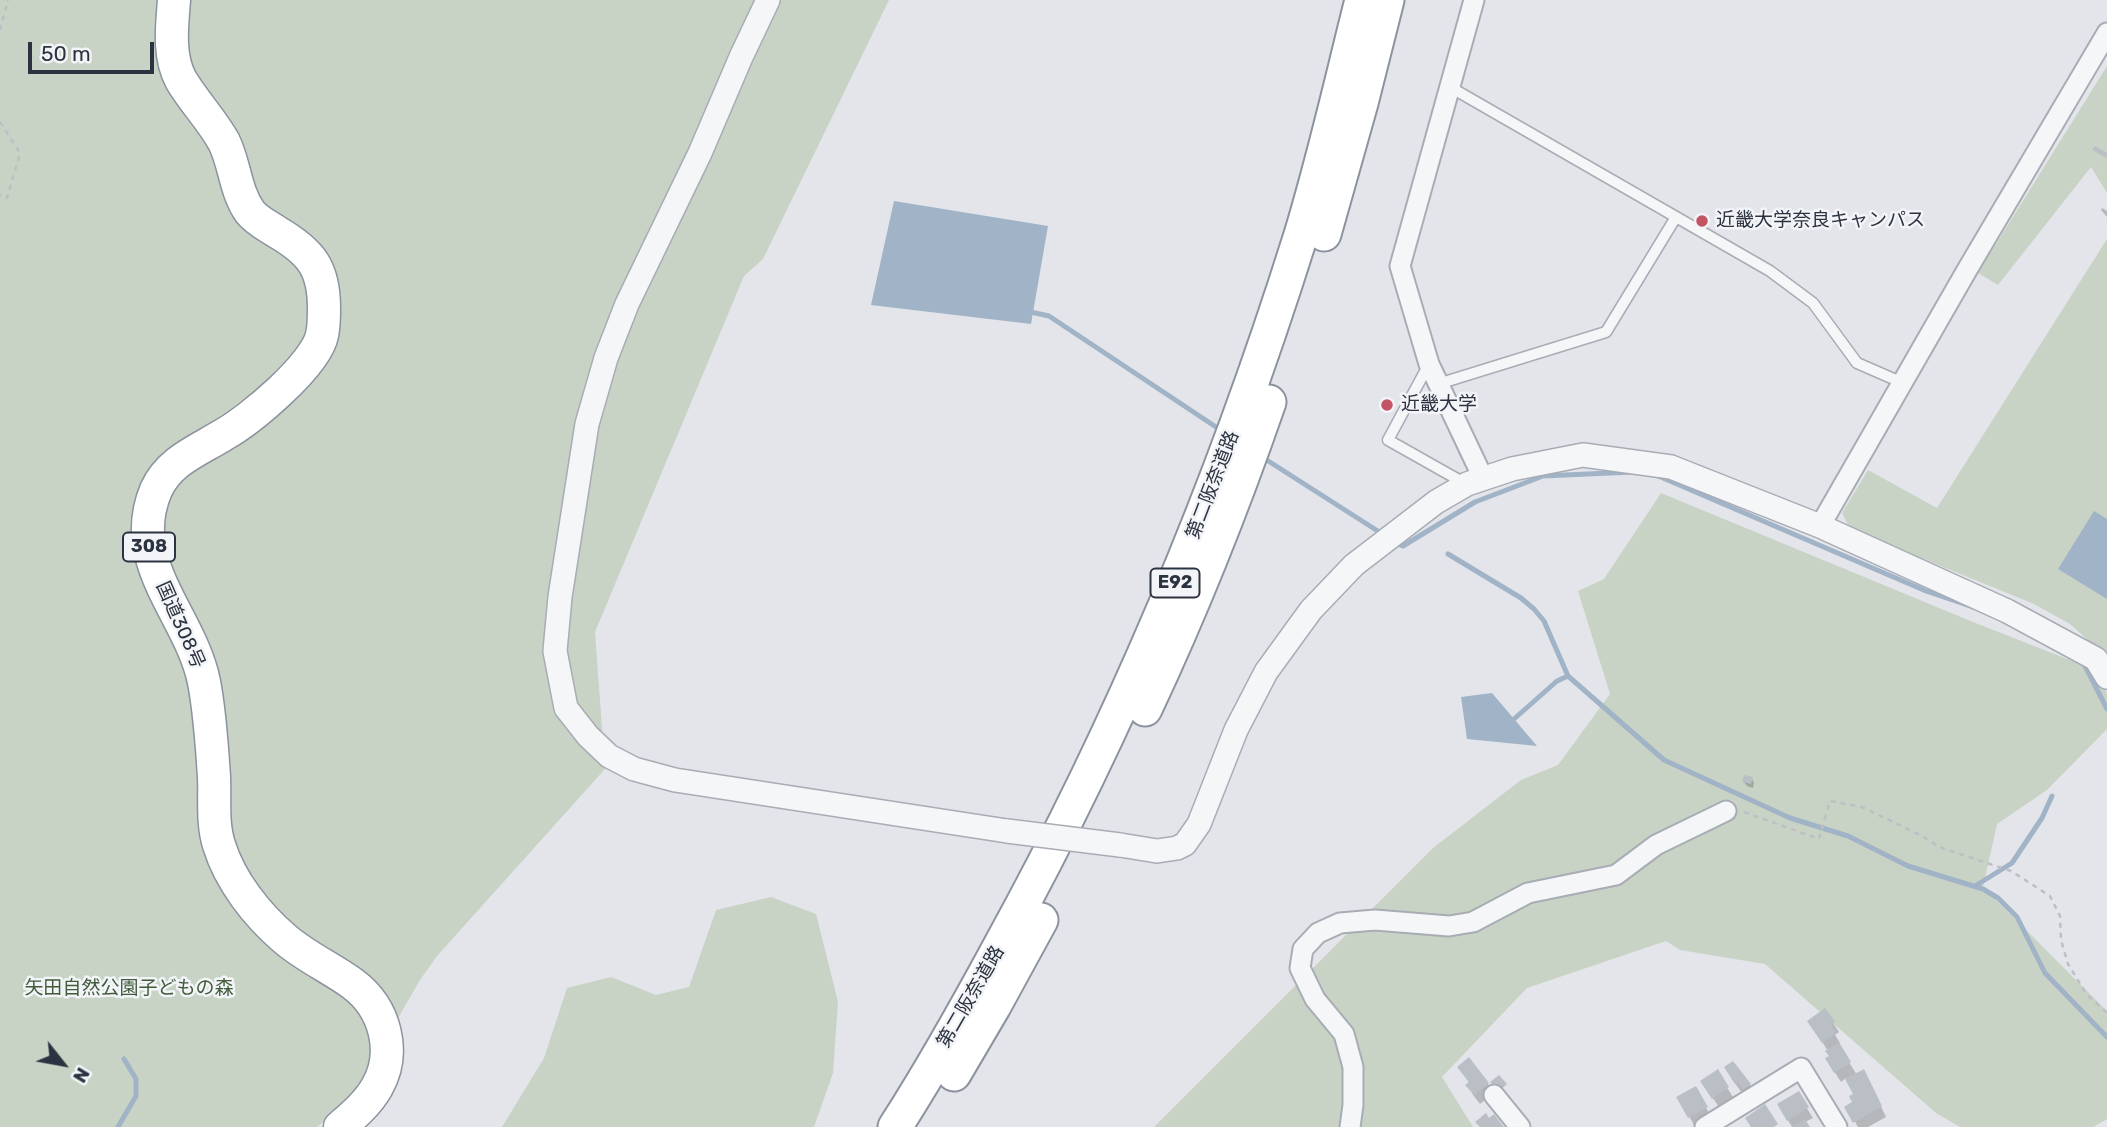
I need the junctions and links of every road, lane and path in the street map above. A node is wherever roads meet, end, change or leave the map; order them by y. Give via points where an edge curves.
1 (8, 0) edge
2 (174, 0) edge
3 (768, 0) edge
4 (1362, 0) edge
5 (1387, 0) edge
6 (1474, 0) edge
7 (0, 30) edge
8 (2107, 33) edge
9 (1450, 87) junction
10 (0, 122) edge
11 (0, 195) edge
12 (1676, 217) junction
13 (1429, 364) junction
14 (1903, 383) junction
15 (1437, 384) junction
16 (1475, 481) junction
17 (1820, 526) junction
18 (2107, 677) edge
19 (1726, 811) joint
20 (2107, 1013) edge
21 (1494, 1095) dead end
22 (340, 1127) edge
23 (895, 1127) edge
24 (922, 1127) edge
25 (1350, 1127) edge
26 (1520, 1127) edge
27 (1705, 1127) edge
28 (1837, 1127) edge

1 - 7 path
2 - 22 highway, 国道308号 / 308 via 171,39 180,79 224,143 250,212 296,243 312,259 322,279 322,336 312,358 248,418 173,466 155,492 148,537 154,568 190,639 204,682 217,840 224,860 265,918 300,951 354,984 378,1010 384,1026 382,1075 368,1101
3 - 16 street, bridge via 627,304 587,424 555,651 566,708 609,756 634,769 675,780 1006,831 1157,851 1177,848 1199,824 1236,730 1266,672 1311,610 1364,558 1436,502
4 - 23 highway, 第二阪奈道路 / E92 via 1301,235 1261,358 1183,563 1087,780 974,994
5 - 24 highway, 第二阪奈道路 / E92 via 1322,241 1245,469 1204,573 1161,676 1052,900
6 - 9 street
8 - 14 street
9 - 12 lane
9 - 13 street via 1400,266
10 - 11 path via 20,153 7,198
12 - 14 lane via 1770,271 1813,303 1857,363
12 - 15 lane via 1606,332
13 - 15 street
13 - 16 lane via 1388,440
14 - 17 street
15 - 16 street
16 - 17 street via 1583,455 1671,467
17 - 18 street via 2007,611 2096,659
19 - 20 path via 1742,811 1819,839 1830,800 1862,807 1942,848 2011,871 2050,896 2060,916 2068,964 2087,995
19 - 25 street via 1656,845 1616,875 1528,893 1473,922 1449,926 1375,920 1340,923 1318,933 1303,949 1300,968 1315,999 1344,1034 1353,1067
21 - 26 street
27 - 28 street via 1801,1068

